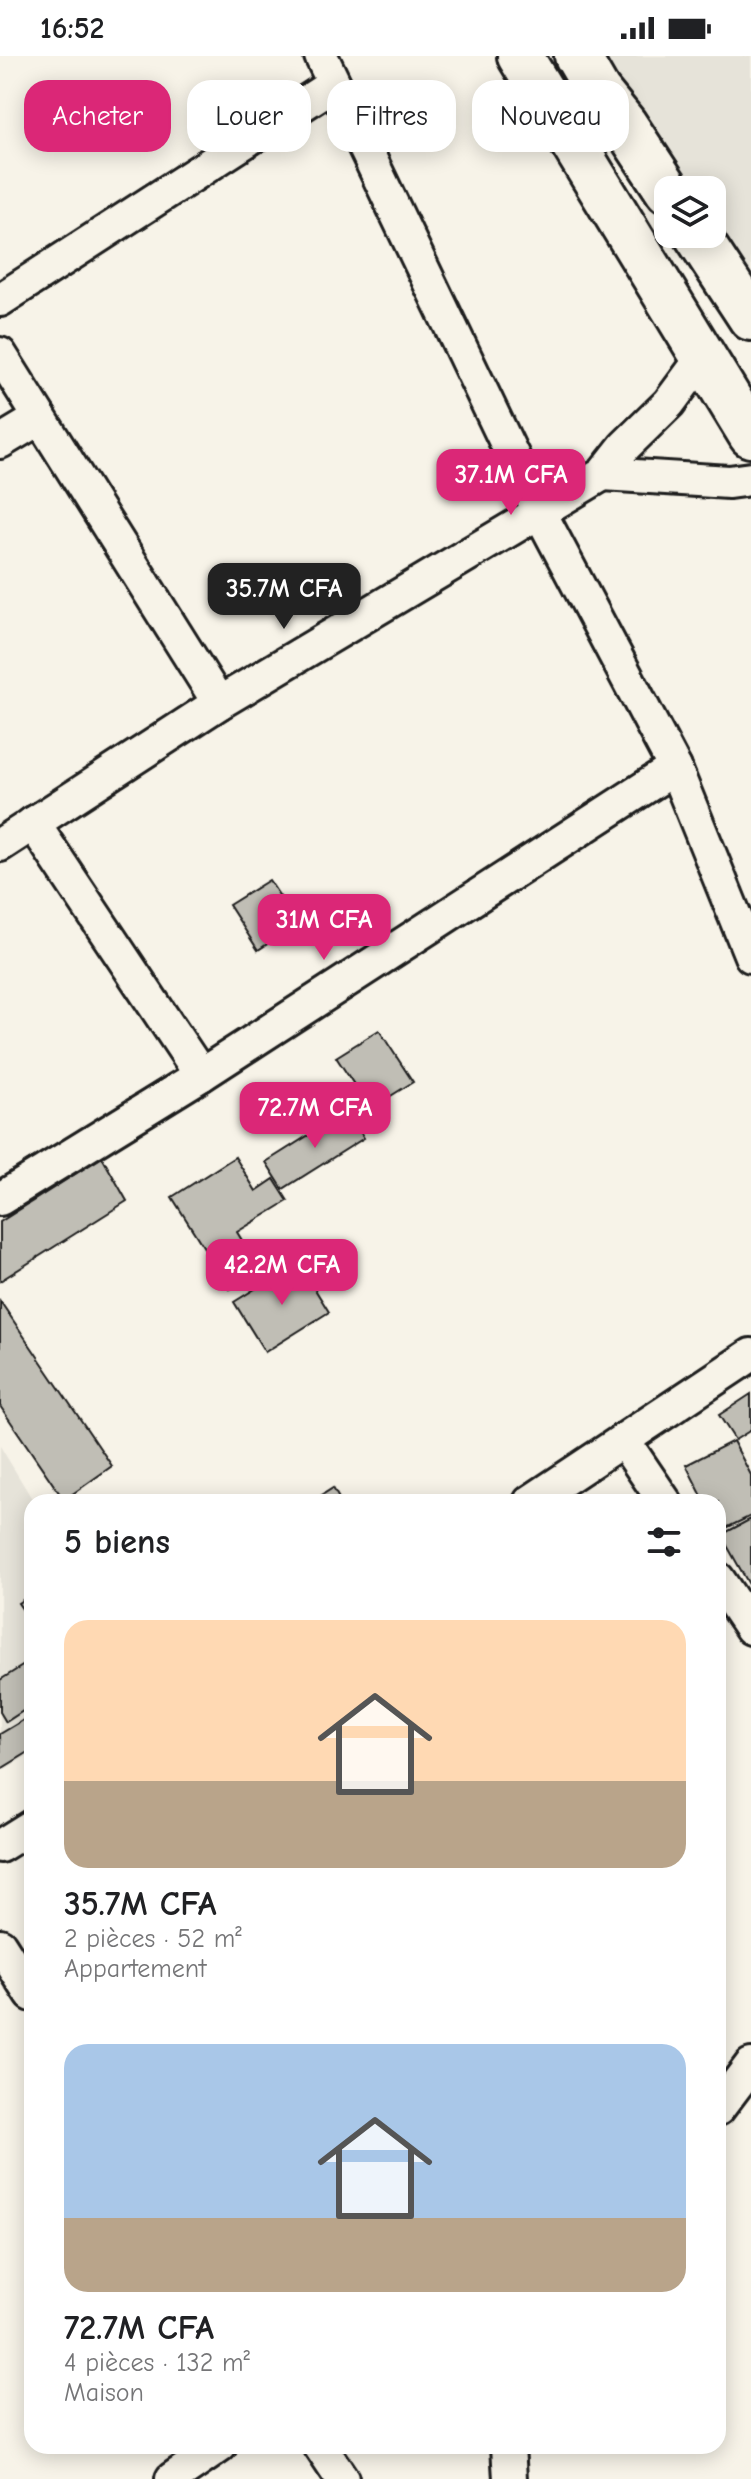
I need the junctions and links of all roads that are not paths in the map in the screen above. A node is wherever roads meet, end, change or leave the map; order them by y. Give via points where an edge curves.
1 (520, 56) edge
2 (577, 56) edge
3 (327, 70) edge
4 (658, 176) edge
5 (705, 248) edge
6 (0, 300) edge
7 (751, 318) edge
8 (0, 354) edge
9 (703, 357) junction
10 (40, 418) junction
11 (751, 435) edge
12 (0, 442) edge
13 (603, 474) junction
14 (751, 479) edge
15 (539, 511) junction
16 (219, 703) junction
17 (675, 768) junction
18 (33, 823) junction
19 (0, 845) edge
20 (751, 956) edge
21 (201, 1075) junction
22 (0, 1199) edge
23 (751, 1355) edge
24 (623, 1440) junction
25 (542, 1494) edge
26 (660, 1494) edge
27 (726, 1591) edge
28 (751, 1628) edge
29 (24, 1831) edge
30 (0, 1846) edge
31 (0, 1945) edge
32 (24, 1982) edge
33 (751, 2065) edge
34 (726, 2094) edge
35 (208, 2454) edge
36 (325, 2454) edge
37 (508, 2454) edge
38 (172, 2479) edge
39 (342, 2479) edge
40 (510, 2479) edge

1 - 9 highway
2 - 4 highway
3 - 6 street
3 - 15 street
5 - 7 highway
8 - 10 street
9 - 11 highway
9 - 13 street via 669,403
10 - 12 street
10 - 16 street
13 - 14 street
13 - 15 street
15 - 16 street
15 - 17 street
16 - 18 street
17 - 20 street
17 - 21 street
18 - 19 street
18 - 21 street
21 - 22 street
23 - 24 street
24 - 25 street
24 - 26 street
27 - 28 street
29 - 30 street
31 - 32 street
33 - 34 street
35 - 38 street
36 - 39 street
37 - 40 street

